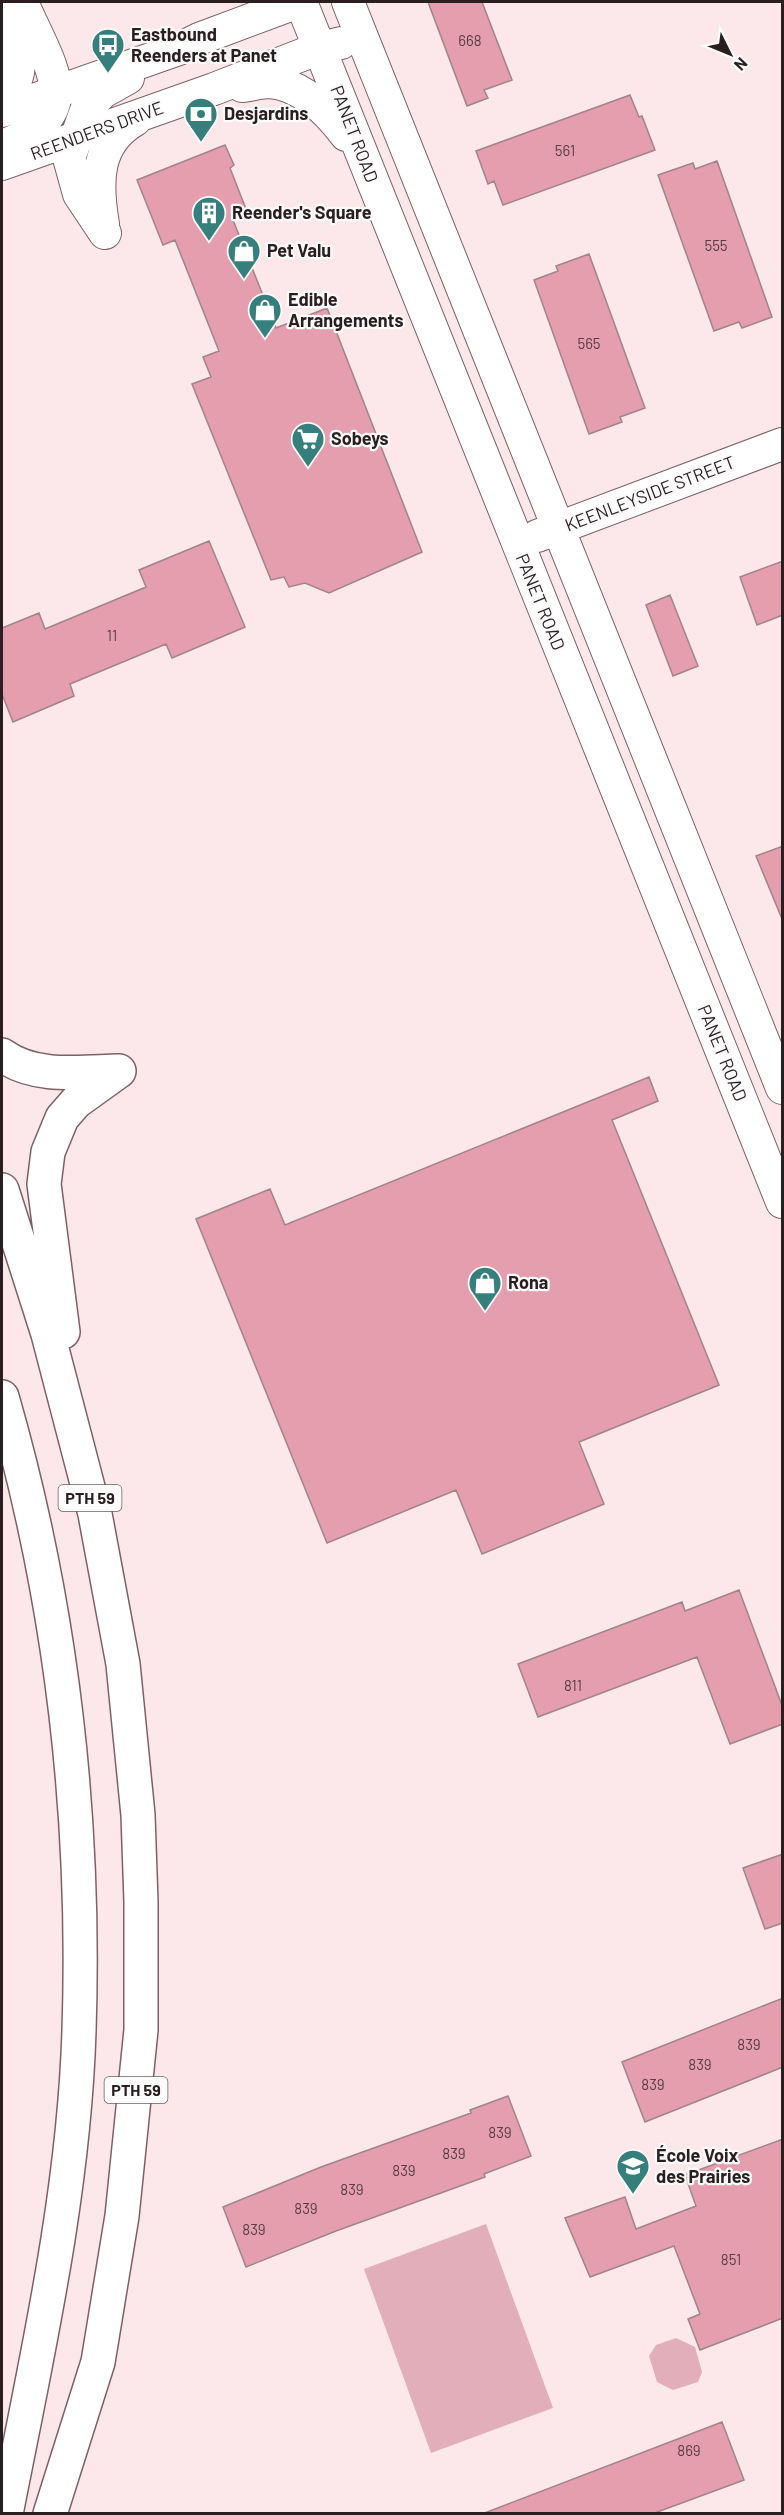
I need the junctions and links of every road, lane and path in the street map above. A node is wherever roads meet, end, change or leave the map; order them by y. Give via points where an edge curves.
1 (6, 2) edge
2 (21, 2) edge
3 (244, 2) edge
4 (299, 2) edge
5 (348, 2) edge
6 (362, 38) junction
7 (189, 44) junction
8 (320, 48) junction
9 (214, 90) junction
10 (58, 91) junction
11 (2, 101) edge
12 (2, 111) edge
13 (150, 112) junction
14 (75, 139) junction
15 (2, 146) edge
16 (363, 157) junction
17 (2, 164) edge
18 (783, 444) edge
19 (557, 528) junction
20 (517, 544) junction
21 (2, 1055) edge
22 (783, 1089) edge
23 (2, 1195) edge
24 (783, 1202) edge
25 (62, 1391) junction
26 (2, 1397) edge
27 (6, 2514) edge
28 (50, 2514) edge

1 - 11 street via 19,66
2 - 10 street
3 - 7 street
4 - 7 street
4 - 8 street, PANET ROAD
5 - 6 street
6 - 8 street, REENDERS DRIVE
6 - 19 street
7 - 10 street
7 - 14 street via 103,92 87,108
8 - 9 street, REENDERS DRIVE
8 - 16 street, PANET ROAD
9 - 13 street, REENDERS DRIVE
9 - 16 street via 270,82 298,90 320,105
10 - 12 street
10 - 15 street via 55,108 35,131
13 - 14 street, REENDERS DRIVE
13 - 14 street via 119,129 101,161 98,193 105,233 79,194 69,159
14 - 17 street, REENDERS DRIVE
16 - 20 street, PANET ROAD
18 - 19 street, KEENLEYSIDE STREET
19 - 20 street, KEENLEYSIDE STREET
19 - 22 street
20 - 24 street, PANET ROAD
21 - 25 main road via 51,1073 119,1071 76,1102 62,1118 48,1152 44,1184 63,1319
23 - 25 main road, PTH 59 via 48,1334
25 - 28 main road, PTH 59 via 94,1514 123,1664 138,1815 141,2030 130,2156 103,2337
26 - 27 main road, PTH 59 via 35,1527 53,1625 78,1847 79,1914 79,2032 64,2193

